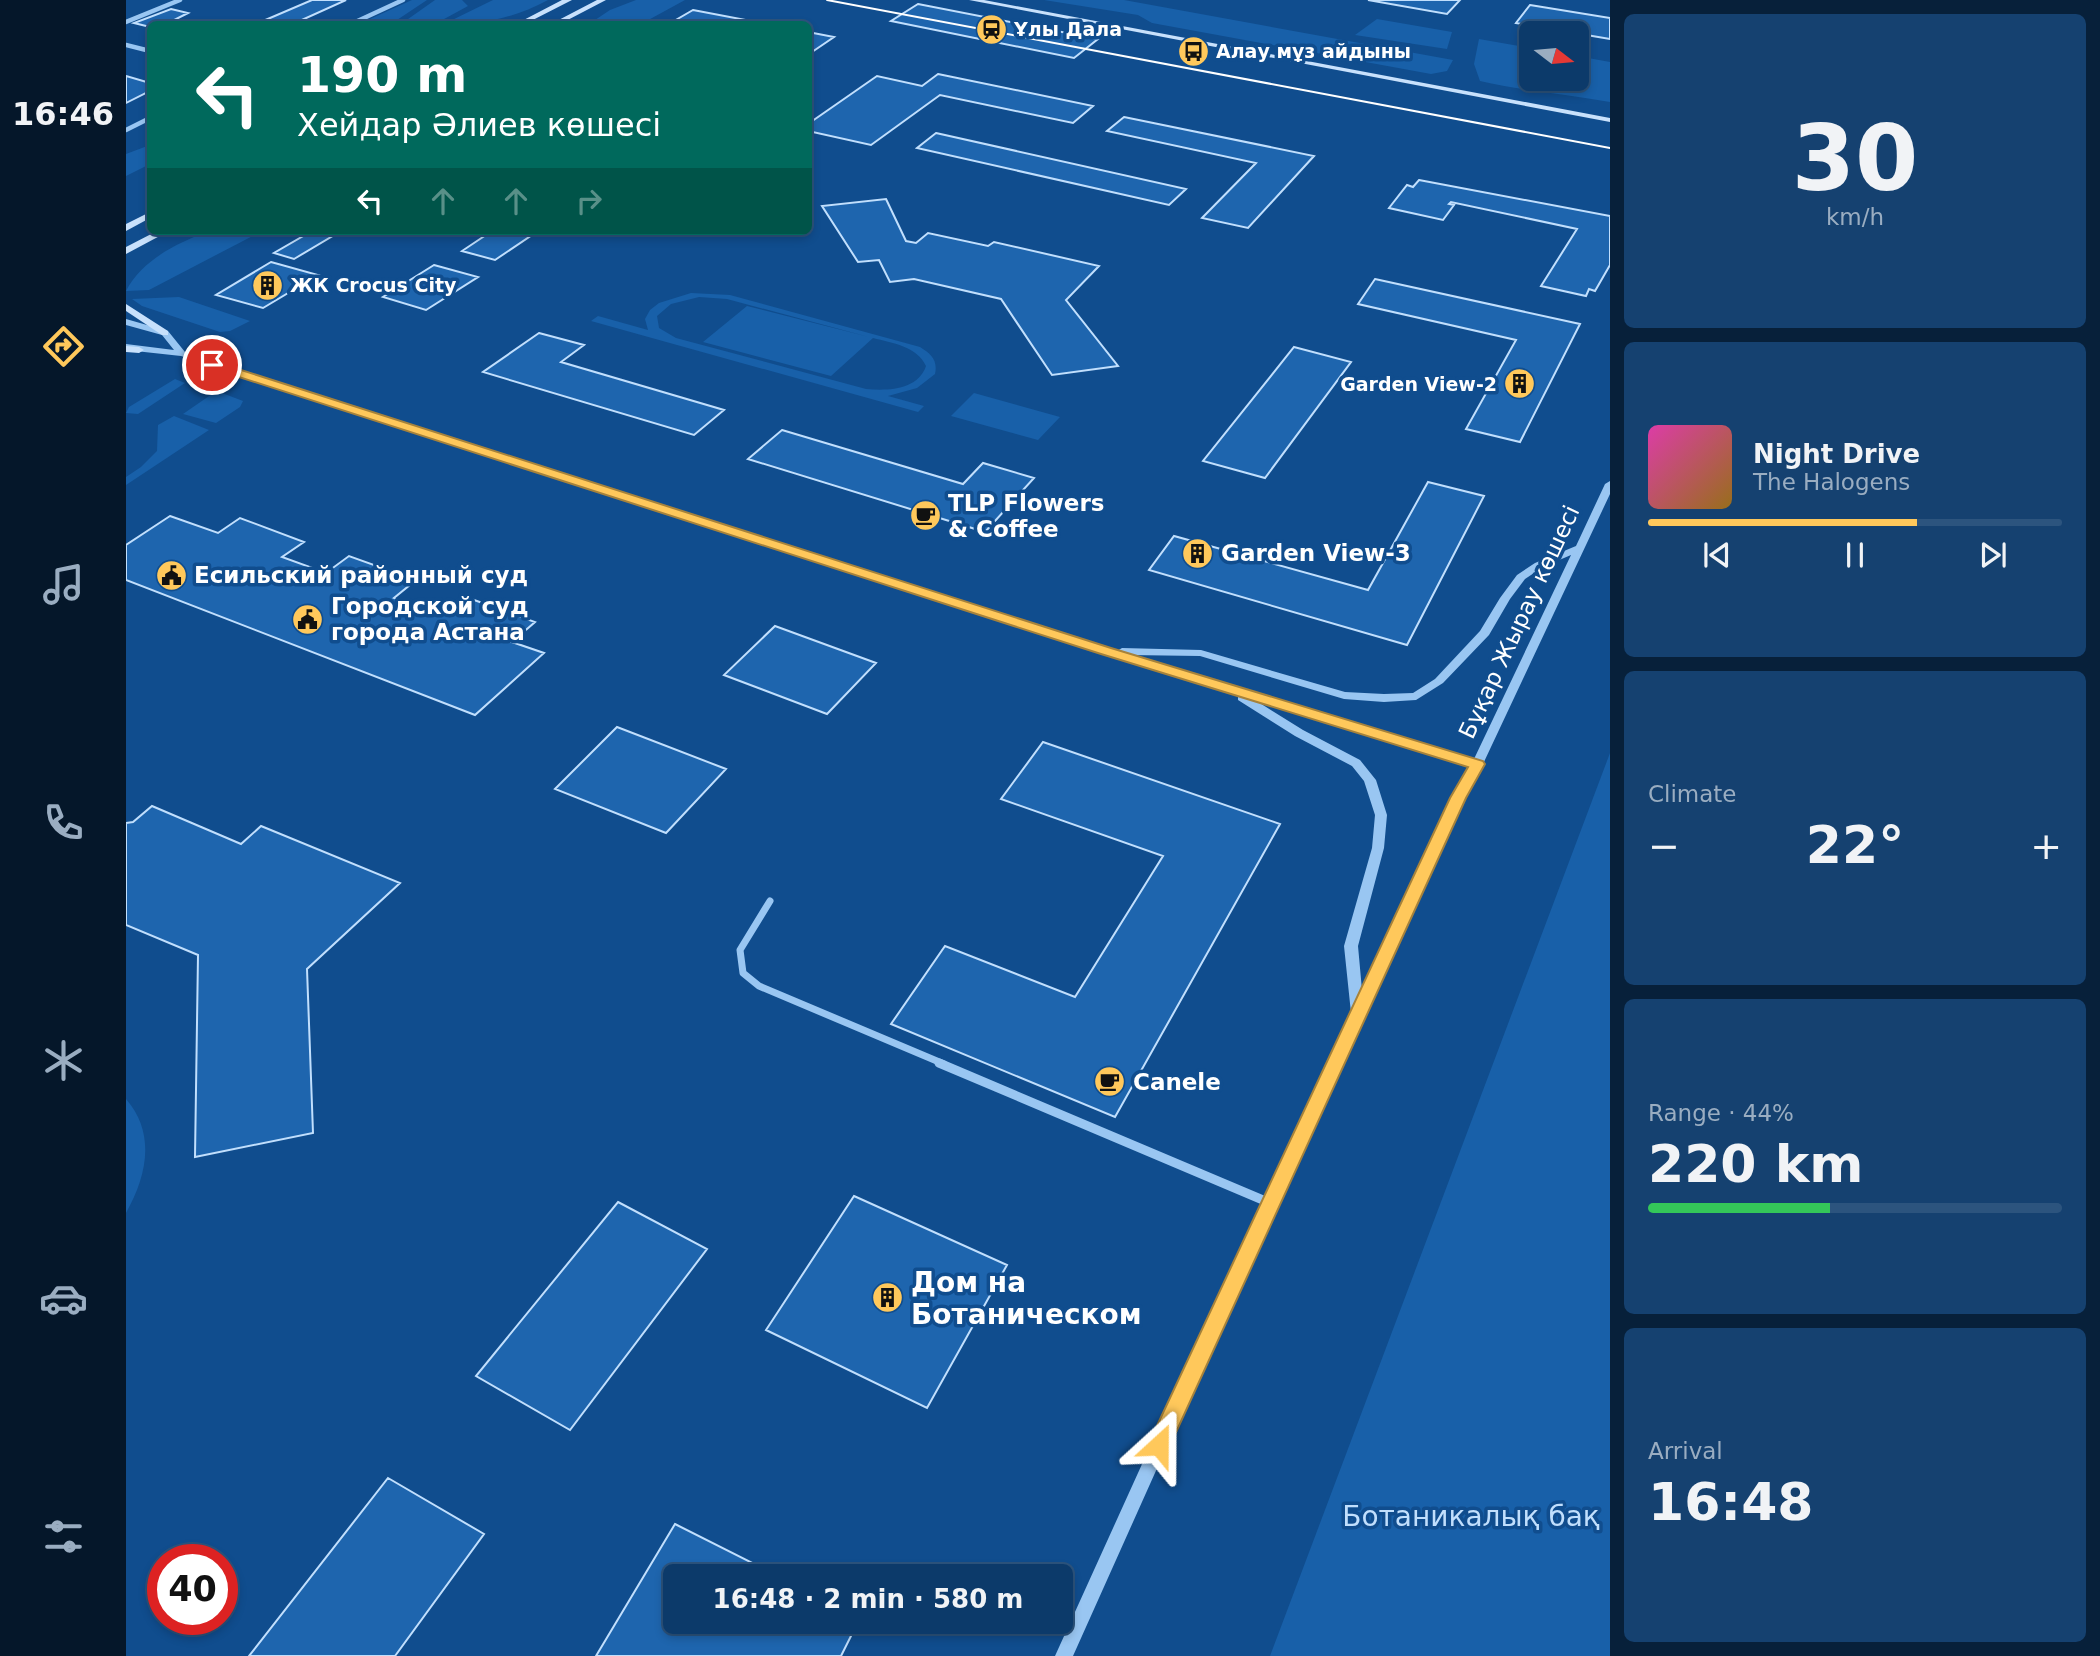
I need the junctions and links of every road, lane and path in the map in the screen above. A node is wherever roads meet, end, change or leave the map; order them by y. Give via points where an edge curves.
1 (180, 0) edge
2 (403, 0) edge
3 (568, 0) edge
4 (602, 0) edge
5 (973, 0) edge
6 (358, 21) edge
7 (526, 21) edge
8 (561, 21) edge
9 (126, 22) edge
10 (126, 46) edge
11 (147, 50) edge
12 (1610, 118) edge
13 (147, 120) edge
14 (126, 130) edge
15 (147, 217) edge
16 (126, 228) edge
17 (156, 235) edge
18 (158, 235) edge
19 (126, 251) edge
20 (126, 261) edge
21 (126, 307) edge
22 (126, 323) edge
23 (165, 333) junction
24 (126, 348) edge
25 (139, 351) joint
26 (182, 354) junction
27 (1610, 484) edge
28 (1581, 547) junction
29 (1106, 651) junction
30 (1227, 688) junction
31 (1477, 764) junction
32 (770, 901) dead end
33 (1358, 1016) junction
34 (1270, 1203) junction
35 (1064, 1656) edge

1 - 9 street
2 - 6 street
3 - 7 main road
4 - 8 main road
5 - 12 main road
10 - 11 street
13 - 14 street
15 - 16 main road
17 - 19 main road
18 - 20 main road
21 - 23 main road
22 - 23 street
23 - 26 street
24 - 25 main road
25 - 26 street
26 - 29 street
27 - 28 street, Бұқар Жырау көшесі
28 - 29 street via 1521,577 1471,649 1439,681 1416,696 1344,695 1201,653
28 - 31 street, Бұқар Жырау көшесі
29 - 30 street
30 - 31 street
30 - 33 street via 1356,763 1370,780 1381,815 1378,848 1351,946
31 - 33 street, Бұқар Жырау көшесі
32 - 34 street via 740,950 743,973 759,986
33 - 34 street, Бұқар Жырау көшесі
34 - 35 street, Бұқар Жырау көшесі

